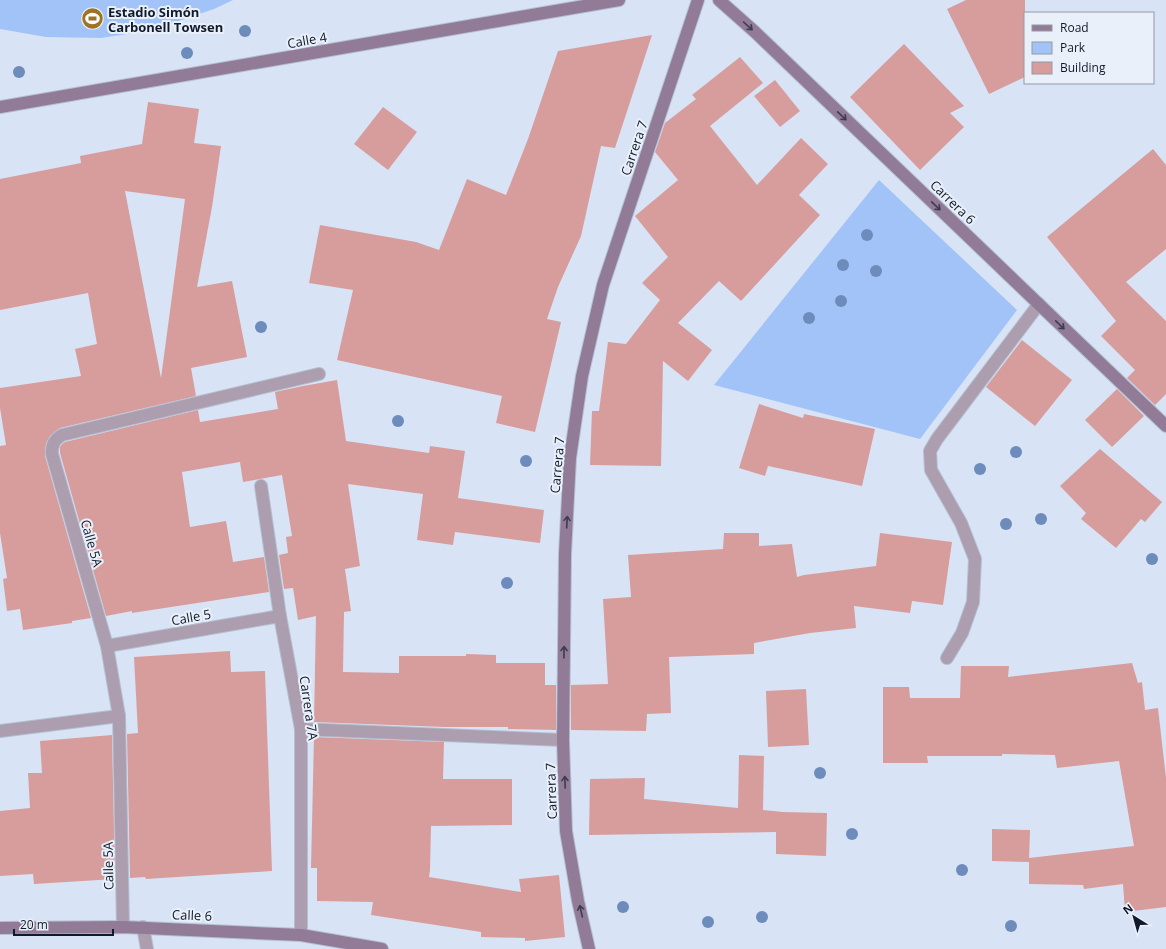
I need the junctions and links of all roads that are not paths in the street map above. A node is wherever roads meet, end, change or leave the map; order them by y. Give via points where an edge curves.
1 (619, 0) edge
2 (698, 0) edge
3 (720, 0) edge
4 (0, 107) edge
5 (1039, 304) junction
6 (319, 374) dead end
7 (1166, 426) edge
8 (262, 486) dead end
9 (280, 616) junction
10 (107, 646) junction
11 (947, 658) dead end
12 (119, 716) junction
13 (301, 729) junction
14 (0, 731) edge
15 (563, 740) junction
16 (123, 927) junction
17 (0, 928) edge
18 (143, 928) junction
19 (301, 935) junction
20 (147, 949) edge
21 (382, 949) edge
22 (589, 949) edge

1 - 4 street, Calle 4
15 -> 2 street, Carrera 7 via 565,554 569,473 582,376 603,285
3 -> 5 street, Carrera 6
5 -> 7 street, Carrera 6
5 - 11 street via 930,451 931,470 961,523 975,560 973,602 962,633
6 - 10 street, Calle 5A via 62,435 55,440 52,454
8 - 9 street, Carrera 7A
9 - 10 street, Calle 5
9 - 13 street, Carrera 7A
10 - 12 street, Calle 5A
12 - 14 street
12 - 16 street, Calle 5A
13 - 15 street
13 - 19 street, Carrera 7A
22 -> 15 street, Carrera 7 via 566,830
16 - 17 street, Calle 6
16 - 18 street, Calle 6
18 - 19 street, Calle 6
18 - 20 street
19 - 21 street, Calle 6

